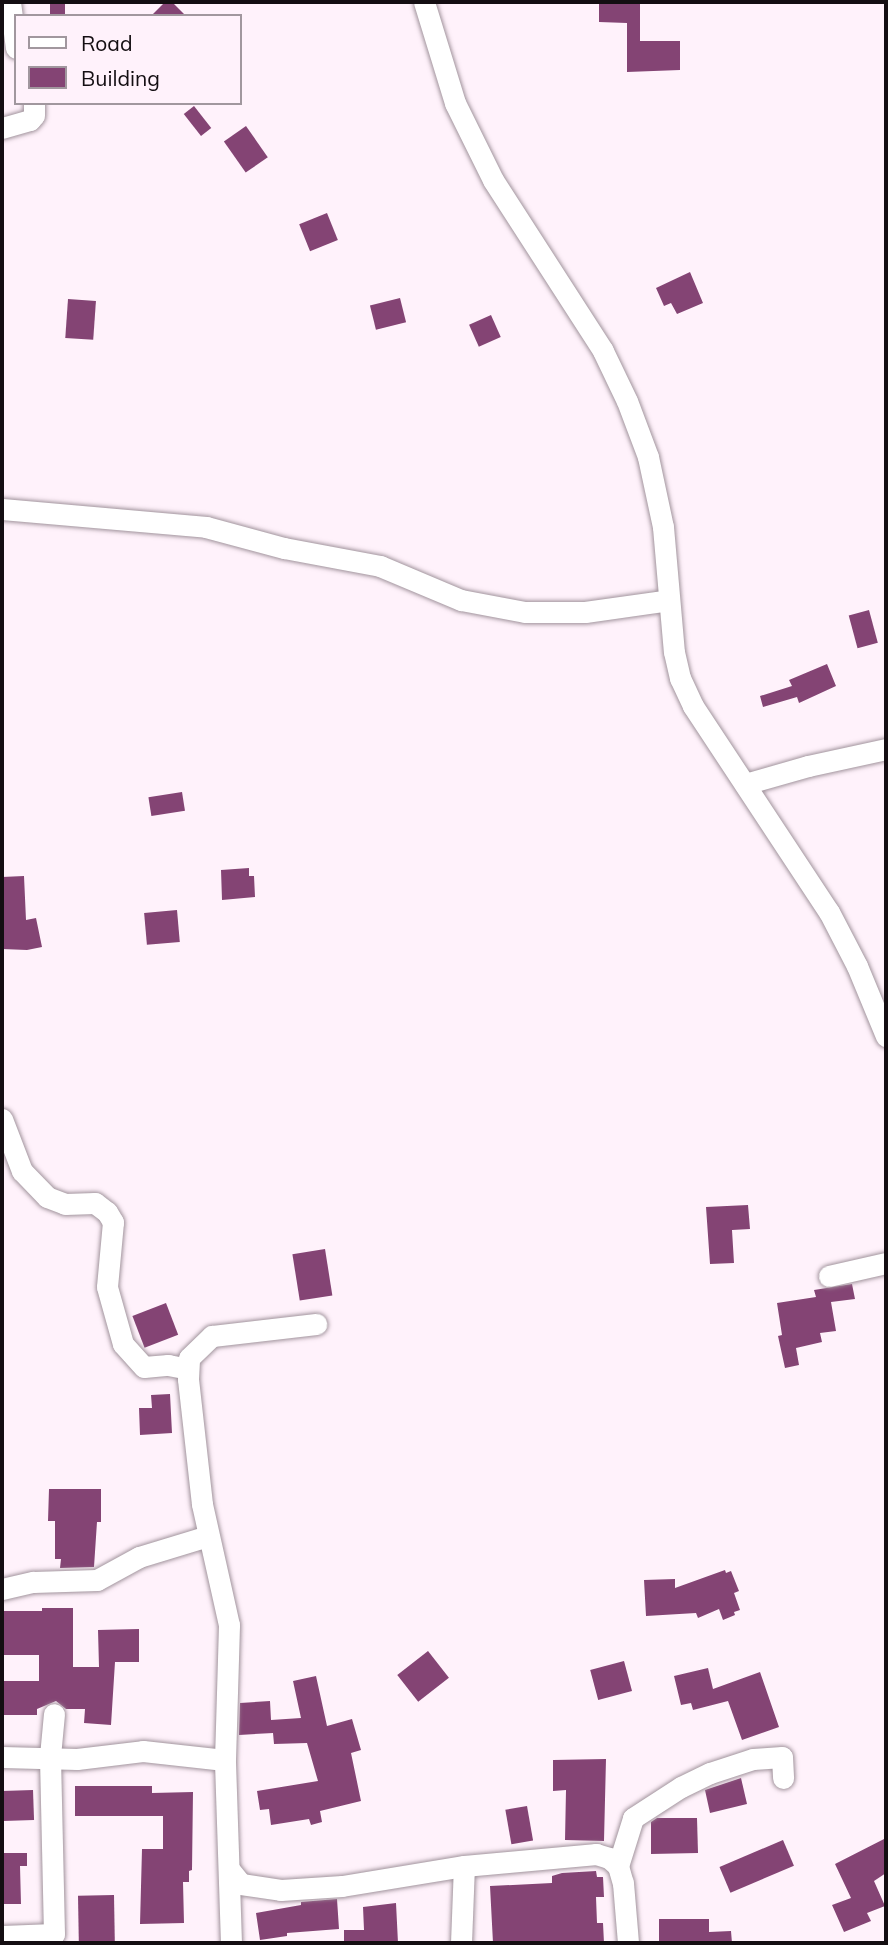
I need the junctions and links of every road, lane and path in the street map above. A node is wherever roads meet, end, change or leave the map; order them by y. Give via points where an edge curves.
1 (10, 2) edge
2 (424, 2) edge
3 (14, 33) edge
4 (34, 105) edge
5 (2, 128) edge
6 (2, 509) edge
7 (669, 600) junction
8 (886, 749) edge
9 (745, 784) junction
10 (886, 1036) edge
11 (2, 1119) edge
12 (886, 1263) edge
13 (829, 1276) dead end
14 (316, 1324) dead end
15 (188, 1369) junction
16 (208, 1536) junction
17 (2, 1589) edge
18 (54, 1714) dead end
19 (50, 1756) junction
20 (2, 1757) edge
21 (225, 1760) junction
22 (783, 1777) dead end
23 (618, 1866) junction
24 (464, 1867) junction
25 (235, 1876) junction
26 (2, 1936) edge
27 (53, 1939) edge
28 (231, 1943) edge
29 (461, 1943) edge
30 (628, 1943) edge

1 - 3 street
2 - 7 street via 455,103 493,180 603,351 627,401 648,457 663,527
4 - 5 street via 30,120
6 - 7 street via 206,527 380,566 461,600 525,612 585,612
7 - 9 street via 680,678 693,706
8 - 9 street
9 - 10 street via 829,912
11 - 15 street via 22,1171 47,1196 65,1204 95,1203 113,1222 107,1287 123,1343 144,1367
12 - 13 street
14 - 15 street via 212,1336 189,1358
15 - 16 street
16 - 17 street via 139,1557 97,1580 33,1582
16 - 21 street via 229,1625
18 - 19 street
19 - 20 street
19 - 21 street via 77,1759 143,1751
19 - 27 street
21 - 25 street
22 - 23 street via 782,1757 753,1759 681,1787 633,1818
23 - 24 street via 596,1854
23 - 30 street
24 - 25 street via 342,1886 281,1890
24 - 29 street
25 - 28 street
26 - 27 street

